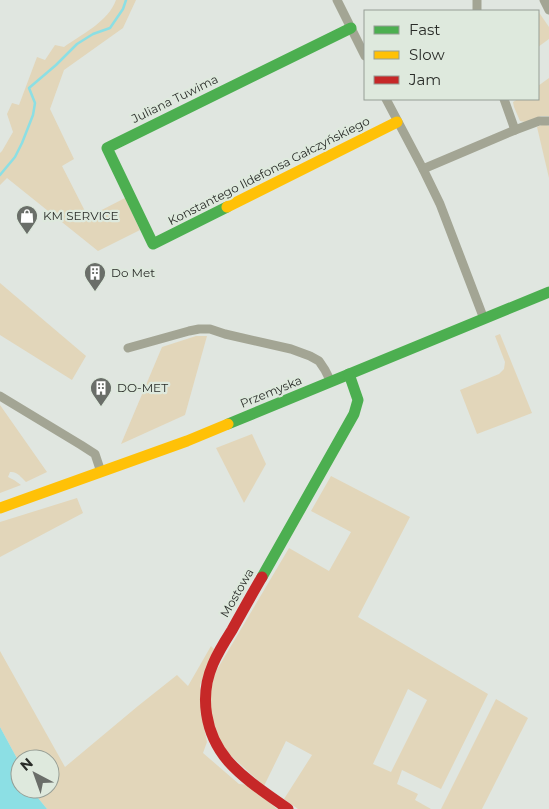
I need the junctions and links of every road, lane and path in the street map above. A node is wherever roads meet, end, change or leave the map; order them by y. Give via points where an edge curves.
1 (337, 0) edge
2 (544, 0) edge
3 (549, 10) edge
4 (351, 28) junction
5 (364, 54) edge
6 (386, 100) edge
7 (504, 100) edge
8 (549, 120) edge
9 (397, 122) junction
10 (515, 130) junction
11 (423, 169) junction
12 (153, 244) joint
13 (549, 292) edge
14 (484, 319) junction
15 (128, 348) dead end
16 (349, 374) junction
17 (331, 382) junction
18 (0, 396) edge
19 (101, 472) junction
20 (0, 508) edge
21 (288, 809) edge

1 - 4 street
2 - 3 street
4 - 5 street
4 - 12 street, Juliana Tuwima via 107,148
6 - 9 street
7 - 10 street
8 - 10 street
9 - 11 street
9 - 12 street, Konstantego Ildefonsa Gałczyńskiego
10 - 11 street
11 - 14 street via 440,204
13 - 14 street, Przemyska
14 - 16 street, Przemyska
15 - 17 street via 210,329 310,356 319,361
16 - 17 street, Przemyska
16 - 21 street, Mostowa via 358,400 354,414 213,663 206,684 205,707 217,747 242,775
17 - 19 street, Przemyska
18 - 19 street via 95,454
19 - 20 street, Przemyska

